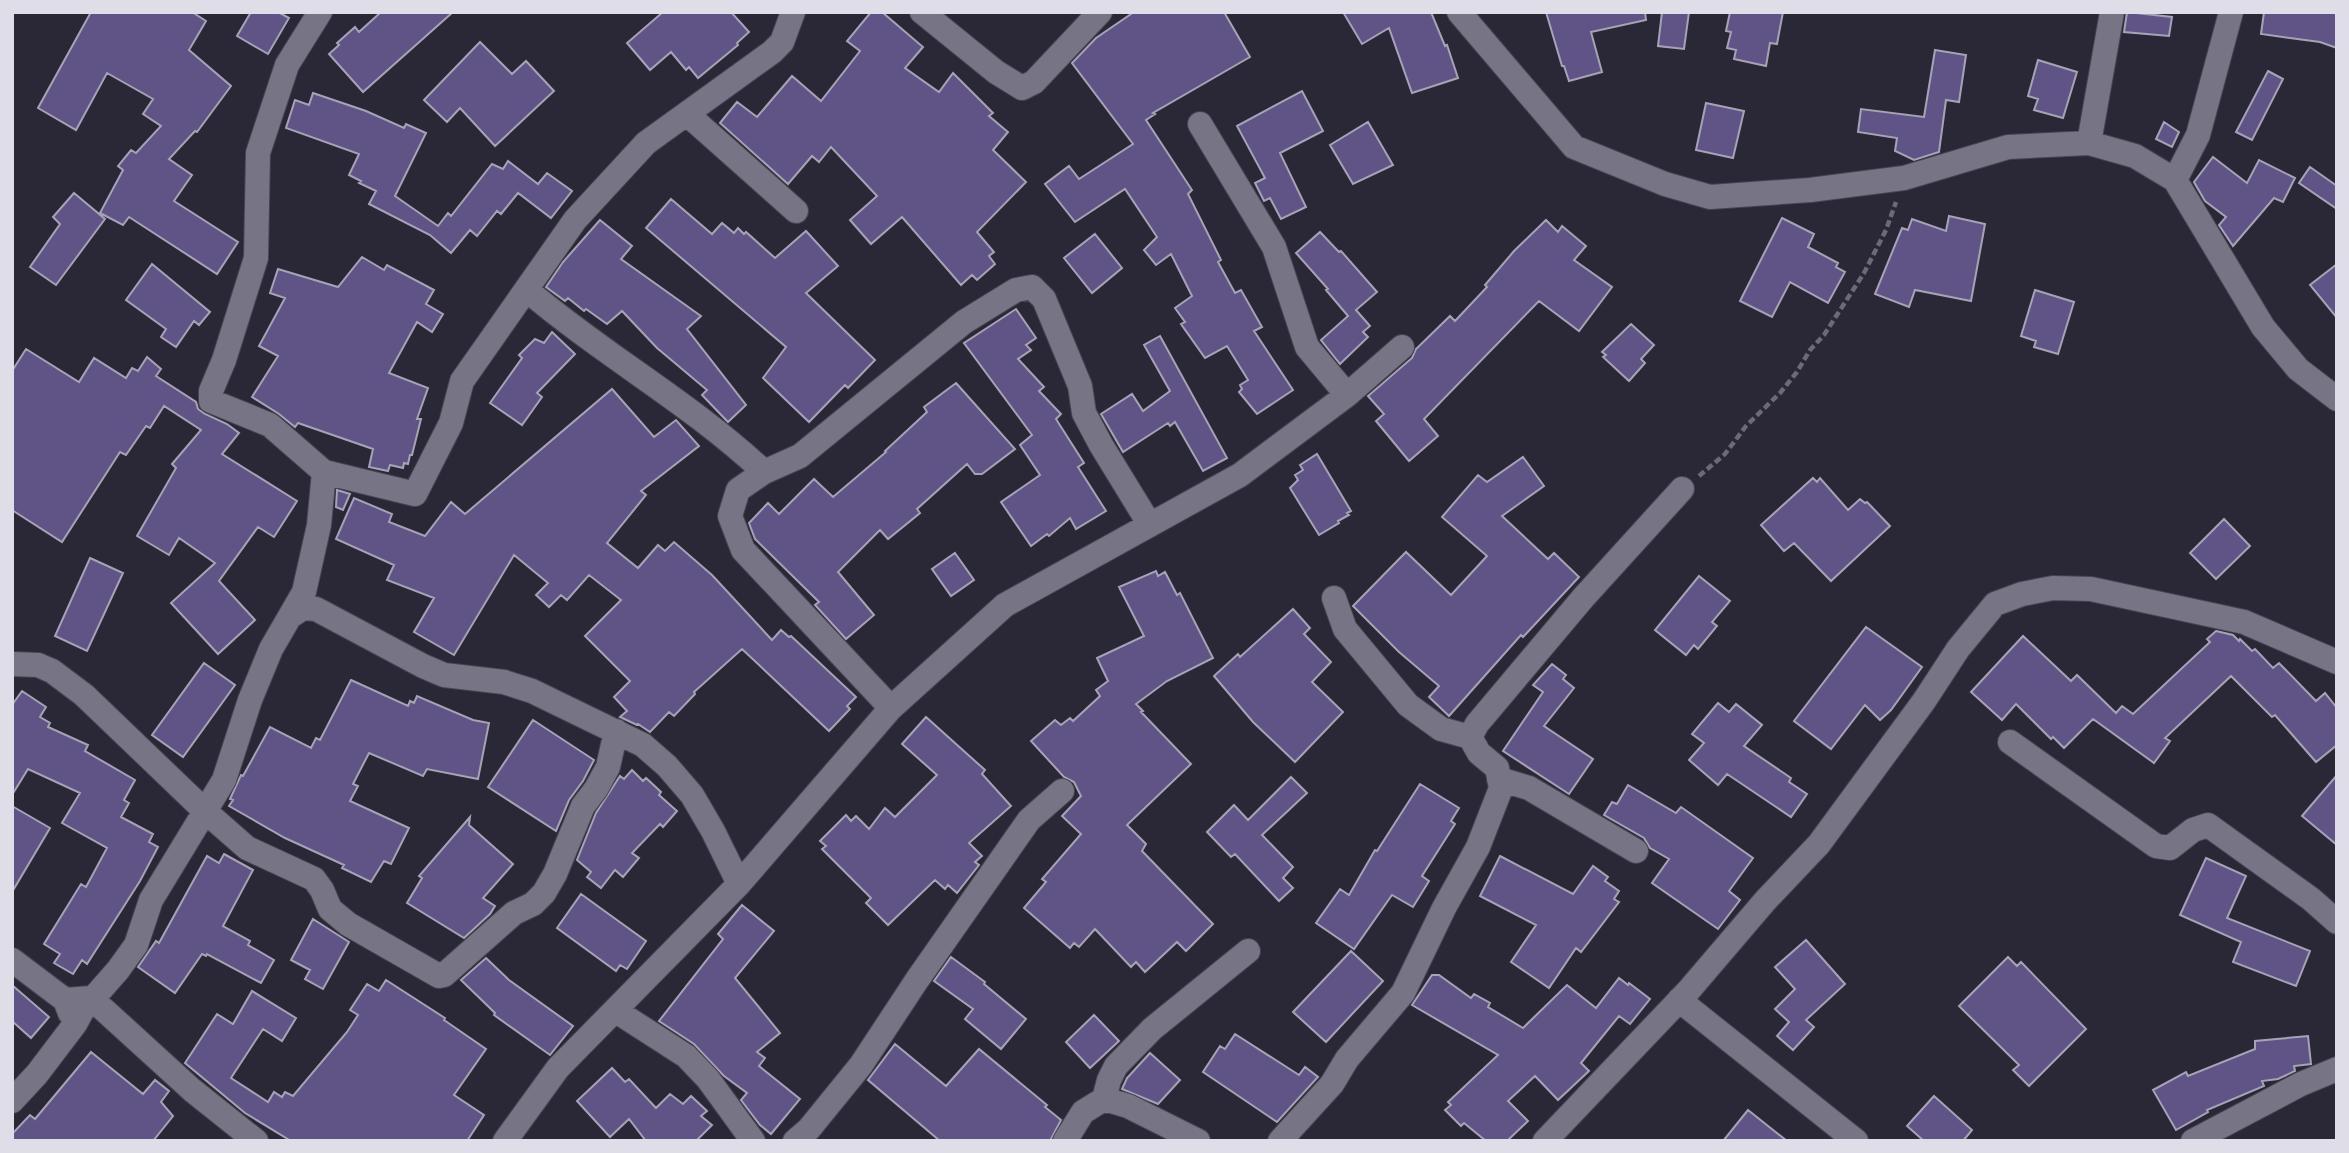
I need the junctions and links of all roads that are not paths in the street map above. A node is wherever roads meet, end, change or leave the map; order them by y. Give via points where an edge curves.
1 (320, 12) edge
2 (793, 12) edge
3 (922, 12) edge
4 (1100, 12) edge
5 (2112, 12) edge
6 (2231, 12) edge
7 (1461, 13) edge
8 (687, 114) junction
9 (1200, 124) dead end
10 (2089, 143) junction
11 (2175, 180) junction
12 (796, 211) dead end
13 (527, 290) junction
14 (1402, 347) dead end
15 (1347, 395) junction
16 (2337, 399) edge
17 (324, 472) junction
18 (764, 472) junction
19 (1682, 489) road end
20 (1150, 525) junction
21 (1334, 598) dead end
22 (310, 601) junction
23 (2337, 662) edge
24 (12, 664) edge
25 (891, 708) junction
26 (616, 731) junction
27 (1470, 737) junction
28 (2010, 742) dead end
29 (1499, 779) junction
30 (1062, 792) dead end
31 (206, 812) junction
32 (1636, 851) dead end
33 (739, 884) junction
34 (2337, 922) edge
35 (1248, 951) dead end
36 (12, 960) edge
37 (91, 998) junction
38 (65, 1000) junction
39 (1679, 1000) junction
40 (616, 1011) junction
41 (75, 1024) junction
42 (2337, 1069) edge
43 (1104, 1099) junction
44 (12, 1101) edge
45 (256, 1141) edge
46 (505, 1141) edge
47 (753, 1141) edge
48 (795, 1141) edge
49 (1065, 1141) edge
50 (1198, 1141) edge
51 (1280, 1141) edge
52 (1545, 1141) edge
53 (1856, 1141) edge
54 (2193, 1141) edge

1 - 17 street via 287,65 258,153 256,258 211,401 270,425
2 - 8 street via 782,42 772,52
3 - 4 street via 1022,88 1034,82
5 - 10 street
6 - 11 street via 2198,135
7 - 10 street via 1574,147 1710,197 1904,178 2008,147
8 - 12 street
8 - 13 street via 646,143 613,177 575,220
9 - 15 street via 1274,247 1307,347
10 - 11 street via 2135,156
11 - 16 street via 2263,327 2298,369
13 - 17 street via 462,381 451,423 415,494
13 - 18 street via 734,443
14 - 15 street
15 - 20 street via 1240,475
17 - 22 street
18 - 20 street via 800,456 964,322 1016,290 1032,287 1044,299 1080,386 1084,413
18 - 25 street via 737,490 730,516 743,550
19 - 27 street via 1583,598
20 - 25 street via 1005,605
21 - 27 street via 1345,629 1408,705 1441,729
22 - 26 street via 444,675 504,682 532,691
22 - 31 street via 290,616 271,649 228,770
23 - 39 street via 2244,622 2091,589 2053,588 1995,604 1819,844
24 - 31 street via 52,671 84,695
25 - 33 street
26 - 31 street via 608,767 583,806 544,893 514,913 444,975 434,975 348,924 330,909 314,879 247,848
26 - 33 street via 643,745 692,795
27 - 29 street via 1479,753 1497,768
28 - 34 street via 2156,846 2170,848 2208,825
29 - 32 street via 1528,788
29 - 51 street via 1501,788 1478,847 1403,993 1347,1059 1332,1084
30 - 48 street via 1029,820 862,1065
31 - 37 street via 150,900 136,945
33 - 40 street
35 - 43 street via 1152,1029 1116,1066
36 - 38 street
37 - 38 street
37 - 41 street
37 - 45 street
38 - 41 street
39 - 52 street
39 - 53 street
40 - 46 street via 558,1068
40 - 47 street via 686,1056
41 - 44 street
42 - 54 street
43 - 49 street via 1083,1112
43 - 50 street

